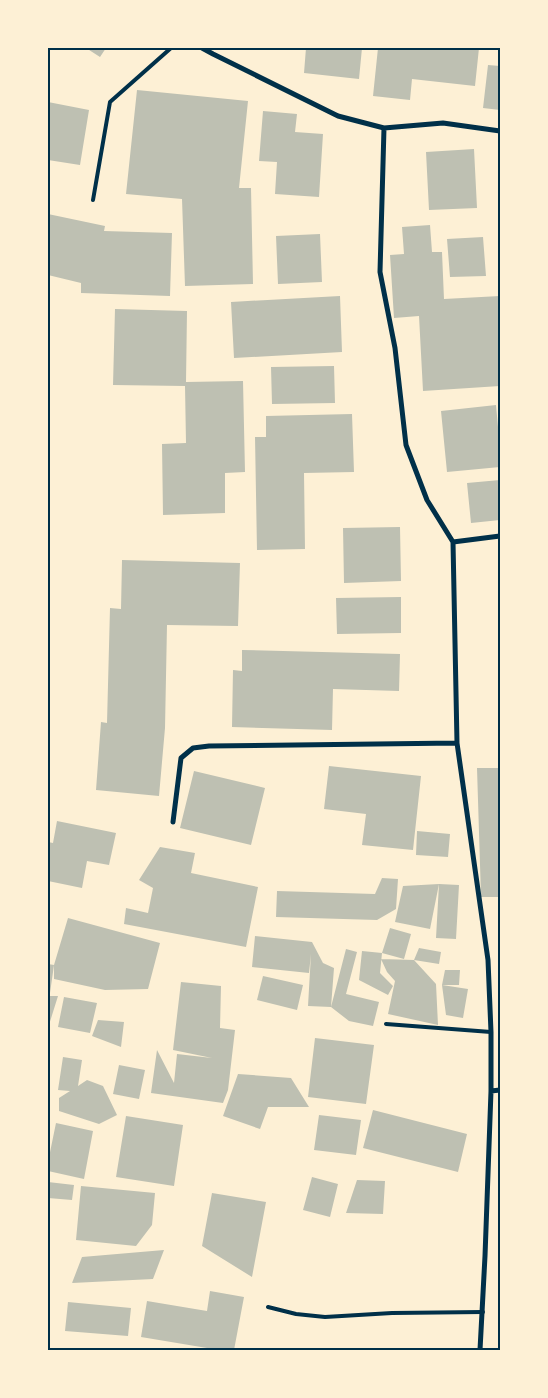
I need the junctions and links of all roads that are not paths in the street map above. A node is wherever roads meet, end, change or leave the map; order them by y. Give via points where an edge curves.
1 (171, 48) edge
2 (202, 48) edge
3 (384, 128) junction
4 (500, 131) edge
5 (93, 200) dead end
6 (500, 536) edge
7 (453, 542) junction
8 (456, 743) junction
9 (173, 822) dead end
10 (386, 1024) dead end
11 (491, 1032) junction
12 (500, 1090) edge
13 (491, 1091) junction
14 (268, 1307) dead end
15 (483, 1312) junction
16 (480, 1350) edge

1 - 5 lane via 110,102
2 - 3 street via 338,116
3 - 4 street via 443,123
3 - 7 street via 380,272 395,348 406,445 427,500
6 - 7 street
7 - 8 street
8 - 9 street via 193,748 181,758
8 - 11 street via 488,960
10 - 11 lane
11 - 13 street
12 - 13 street
13 - 15 street
14 - 15 lane via 325,1317
15 - 16 street

